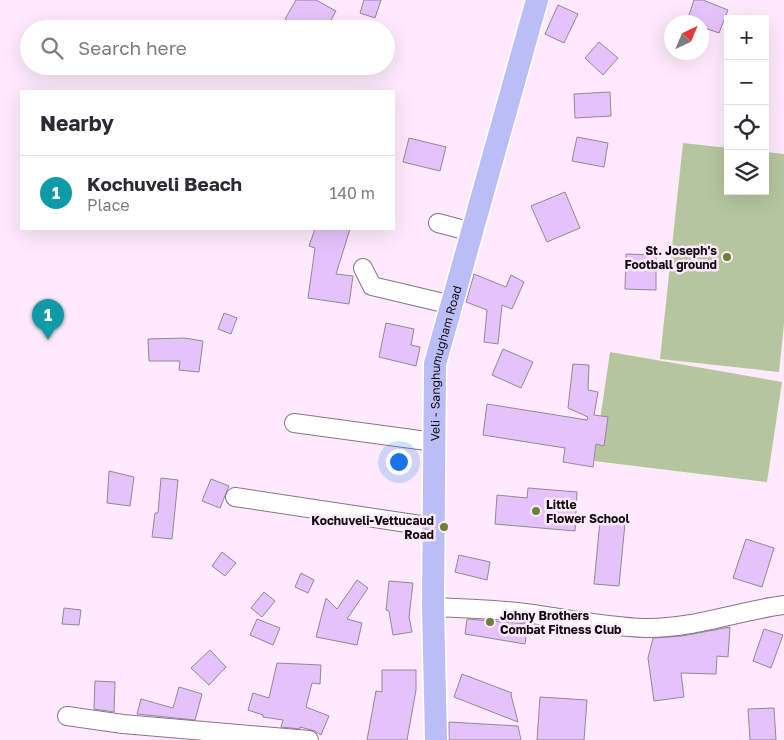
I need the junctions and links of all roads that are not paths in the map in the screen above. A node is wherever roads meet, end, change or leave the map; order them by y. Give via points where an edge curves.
1 (536, 0) edge
2 (438, 223) dead end
3 (472, 232) junction
4 (363, 268) dead end
5 (452, 306) junction
6 (294, 423) dead end
7 (434, 442) junction
8 (235, 497) dead end
9 (434, 527) junction
10 (784, 605) edge
11 (433, 607) junction
12 (66, 716) dead end
13 (309, 740) edge
14 (436, 740) edge

1 - 3 main road, Veli - Sanghumugham Road
2 - 3 street
3 - 5 main road, Veli - Sanghumugham Road
4 - 5 street via 372,286
5 - 7 main road, Veli - Sanghumugham Road via 435,364
6 - 7 street
7 - 9 main road, Veli - Sanghumugham Road
8 - 9 street
9 - 11 main road, Veli - Sanghumugham Road
10 - 11 street via 677,626 646,628 574,622 516,612
11 - 14 main road, Veli - Sanghumugham Road
12 - 13 street

